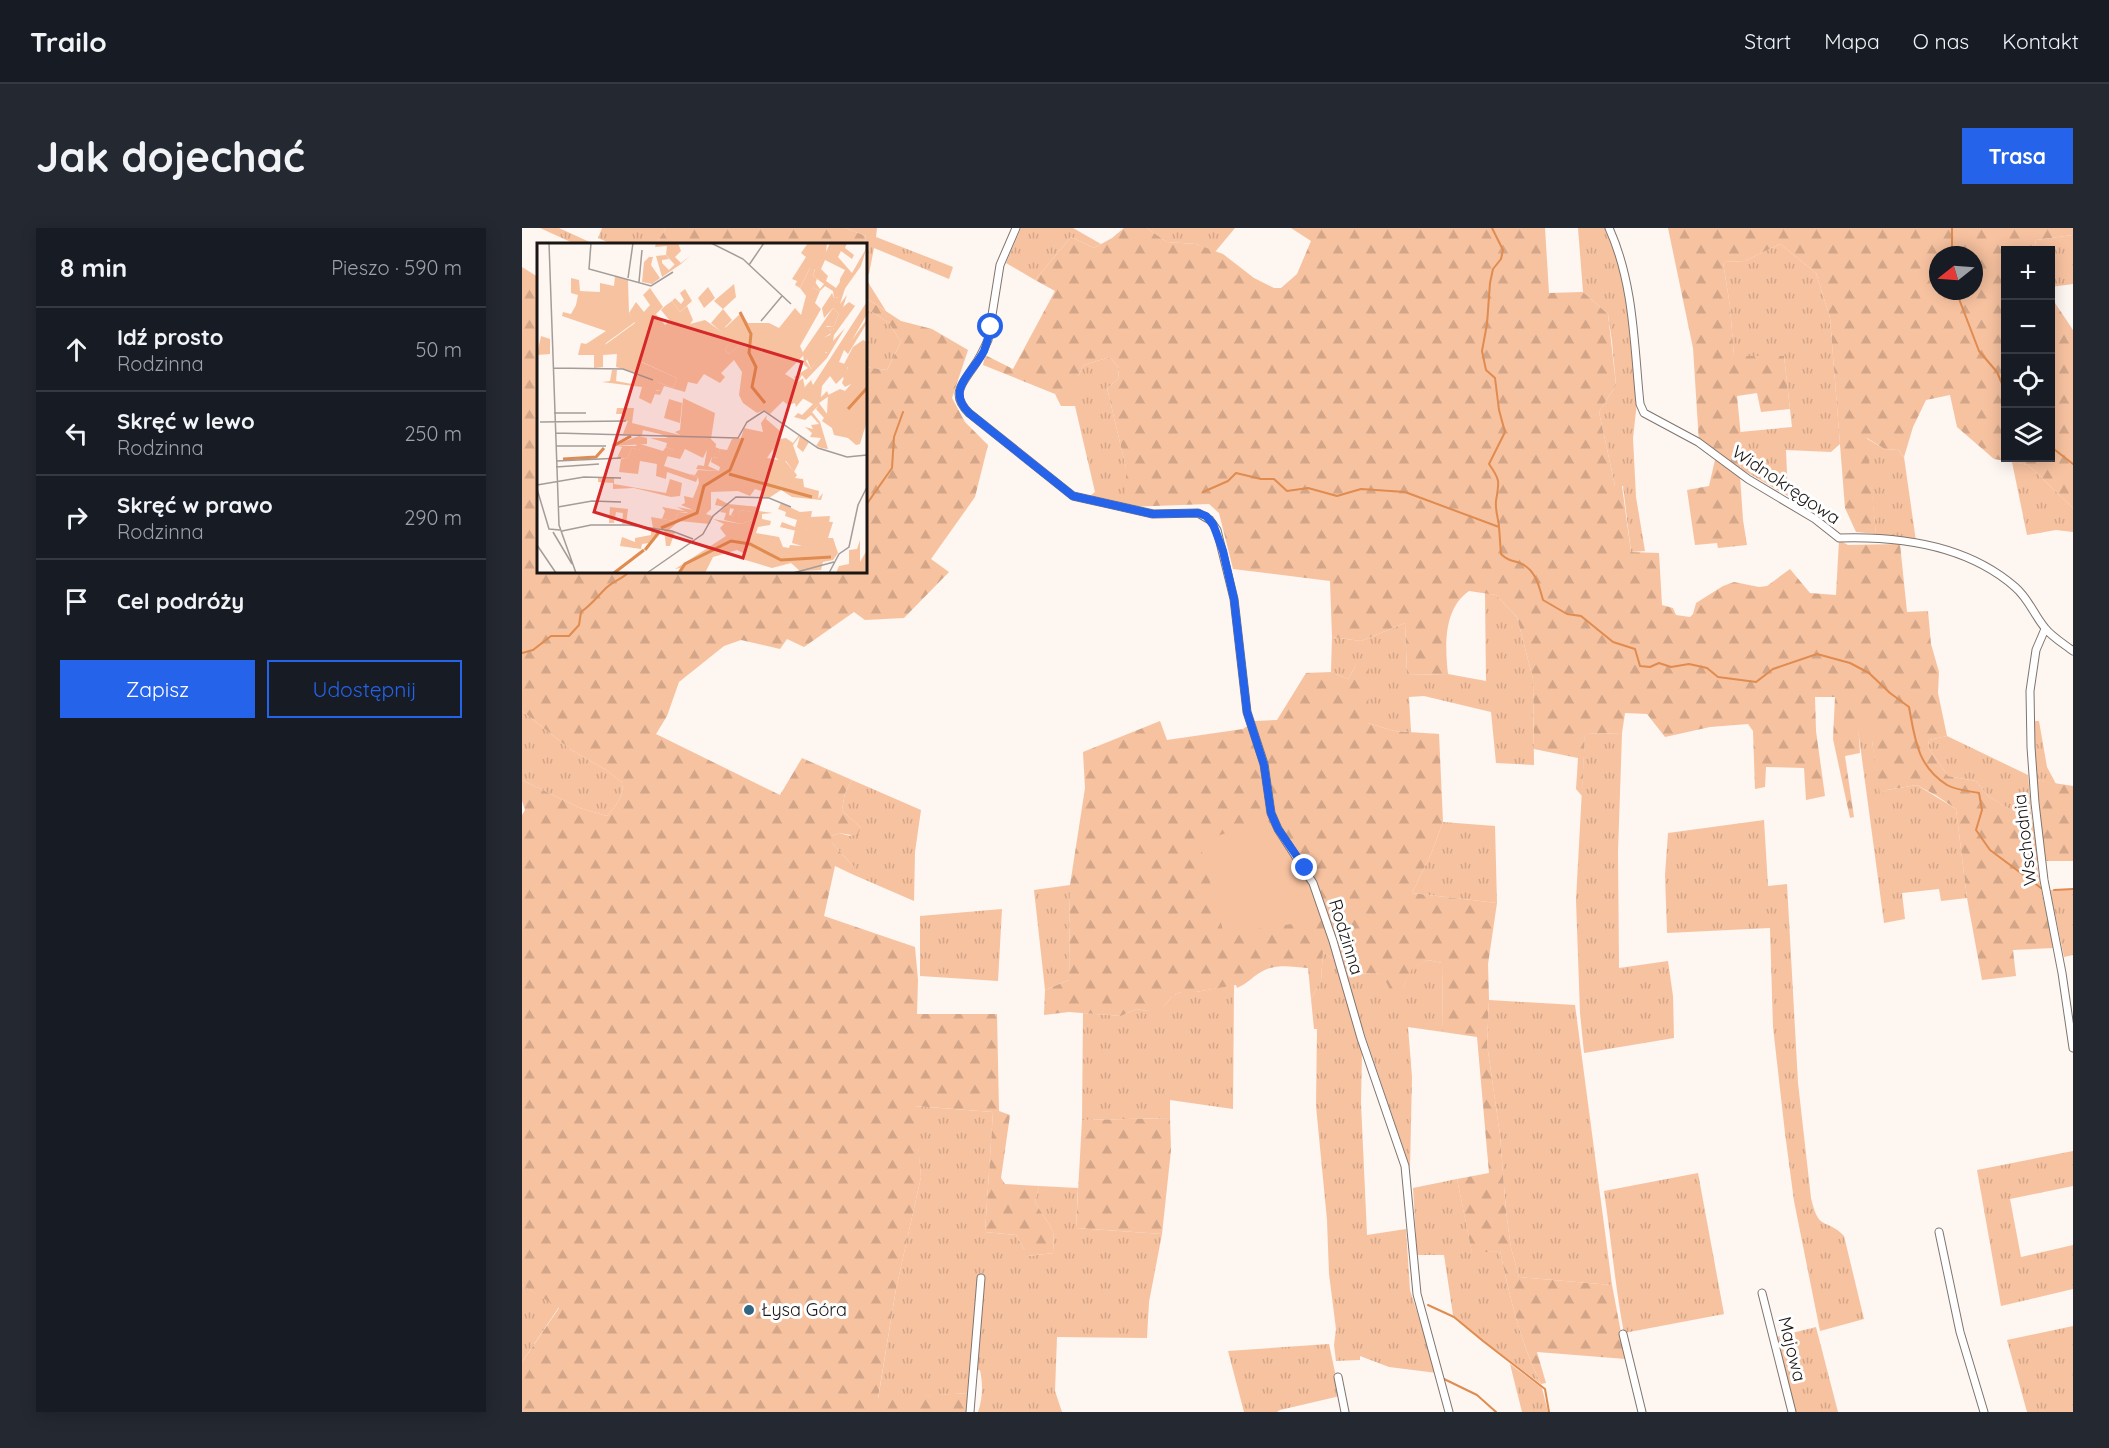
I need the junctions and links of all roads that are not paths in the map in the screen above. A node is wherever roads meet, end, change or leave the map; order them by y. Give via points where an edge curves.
1 (1016, 228) edge
2 (1609, 228) edge
3 (2045, 629) junction
4 (2073, 651) edge
5 (2073, 1048) edge
6 (1939, 1232) dead end
7 (981, 1278) dead end
8 (1762, 1293) dead end
9 (1623, 1334) dead end
10 (1338, 1377) dead end
11 (970, 1412) edge
12 (1345, 1412) edge
13 (1449, 1412) edge
14 (1642, 1412) edge
15 (1792, 1412) edge
16 (1984, 1412) edge

1 - 13 street, Rodzinna via 1000,265 988,340 960,388 960,400 969,413 1073,496 1144,513 1198,513 1217,530 1234,599 1247,712 1264,765 1271,813 1313,883 1405,1166 1417,1294
2 - 3 street, Widnokręgowa via 1629,292 1644,413 1698,442 1748,479 1815,519 1834,537 1936,546 1978,563 2016,588
3 - 4 street, Widnokręgowa
3 - 5 street, Wschodnia via 2036,650 2030,691 2031,747 2044,880
6 - 16 street via 1960,1332
7 - 11 street
8 - 15 street, Majowa
9 - 14 street
10 - 12 street

